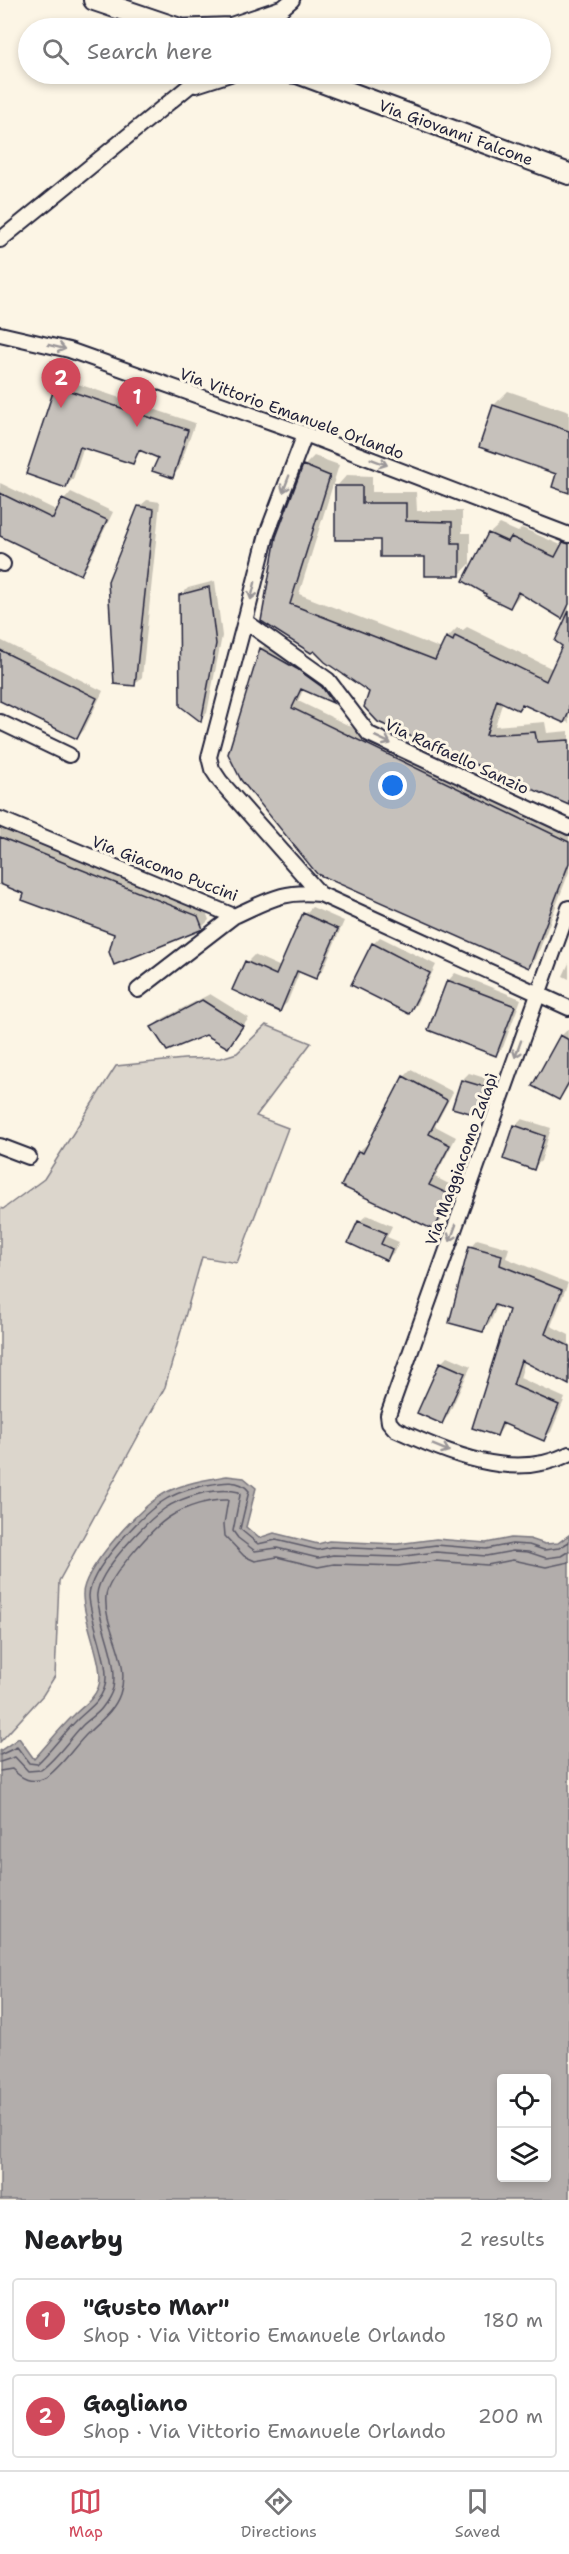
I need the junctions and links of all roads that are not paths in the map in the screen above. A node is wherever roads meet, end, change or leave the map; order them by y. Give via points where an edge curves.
1 (94, 0) edge
2 (286, 6) edge
3 (146, 18) edge
4 (251, 18) edge
5 (271, 18) edge
6 (187, 84) edge
7 (329, 84) edge
8 (569, 174) edge
9 (0, 240) edge
10 (0, 333) edge
11 (305, 434) junction
12 (569, 535) edge
13 (245, 621) junction
14 (0, 722) edge
15 (69, 755) dead end
16 (0, 819) edge
17 (569, 827) edge
18 (320, 894) junction
19 (569, 908) edge
20 (234, 916) junction
21 (138, 990) dead end
22 (538, 994) junction
23 (569, 1008) edge
24 (0, 1146) edge
25 (29, 1157) dead end
26 (569, 1454) edge

1 - 3 street
2 - 4 street
2 - 5 street
6 - 9 street
7 - 8 street, Via Giovanni Falcone
10 -> 11 street, Via Vittorio Emanuele Orlando via 69,350
11 -> 12 street, Via Vittorio Emanuele Orlando
11 -> 13 street via 267,534
13 -> 17 street, Via Raffaello Sanzio via 328,680 369,734
13 - 18 street via 212,742 212,769
14 - 15 street
16 - 20 street, Via Giacomo Puccini
18 - 20 street, Via Giacomo Puccini via 279,895
18 - 22 street
19 - 22 street, Via Maggiacomo Zalapì
20 - 21 street
22 - 23 street
22 -> 26 street, Via Maggiacomo Zalapì via 389,1411 389,1422 395,1429 465,1457 513,1466 545,1464
24 - 25 street

